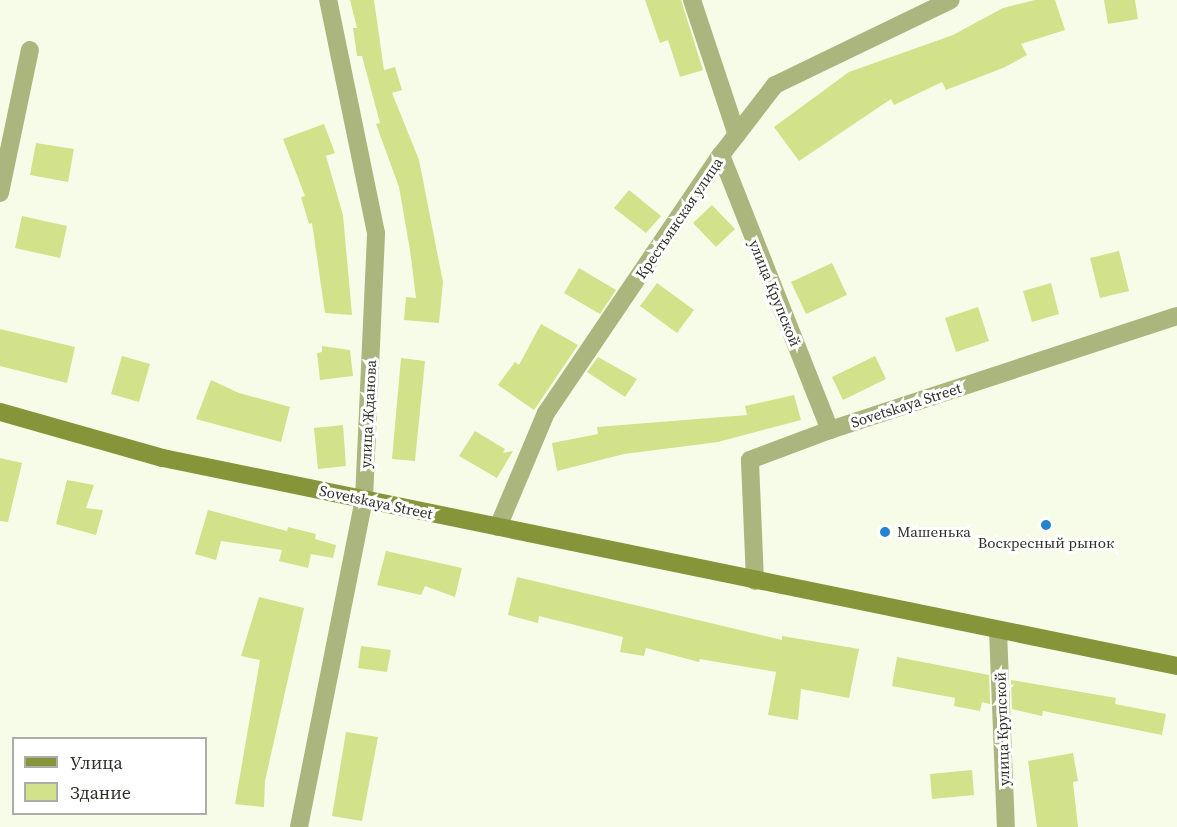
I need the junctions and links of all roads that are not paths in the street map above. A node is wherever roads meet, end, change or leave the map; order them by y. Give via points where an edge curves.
1 (328, 0) edge
2 (692, 0) edge
3 (951, 0) edge
4 (30, 50) dead end
5 (737, 135) junction
6 (721, 155) junction
7 (0, 193) edge
8 (1177, 316) edge
9 (0, 412) edge
10 (830, 430) junction
11 (364, 499) junction
12 (498, 527) junction
13 (755, 580) junction
14 (998, 631) junction
15 (1177, 666) edge
16 (299, 827) edge
17 (1006, 827) edge

1 - 11 street, улица Жданова via 376,233
2 - 5 street
3 - 5 street, Крестьянская улица via 775,85
4 - 7 street
5 - 6 street, Крестьянская улица
6 - 10 street, улица Крупской
6 - 12 street, Крестьянская улица via 546,413
8 - 10 street, Sovetskaya Street
9 - 11 street, Sovetskaya Street via 163,458
10 - 13 street, Sovetskaya Street via 750,460
11 - 12 street, Sovetskaya Street
11 - 16 street, улица Жданова
12 - 13 street, Sovetskaya Street
13 - 14 street, Sovetskaya Street
14 - 15 street, Sovetskaya Street
14 - 17 street, улица Крупской

